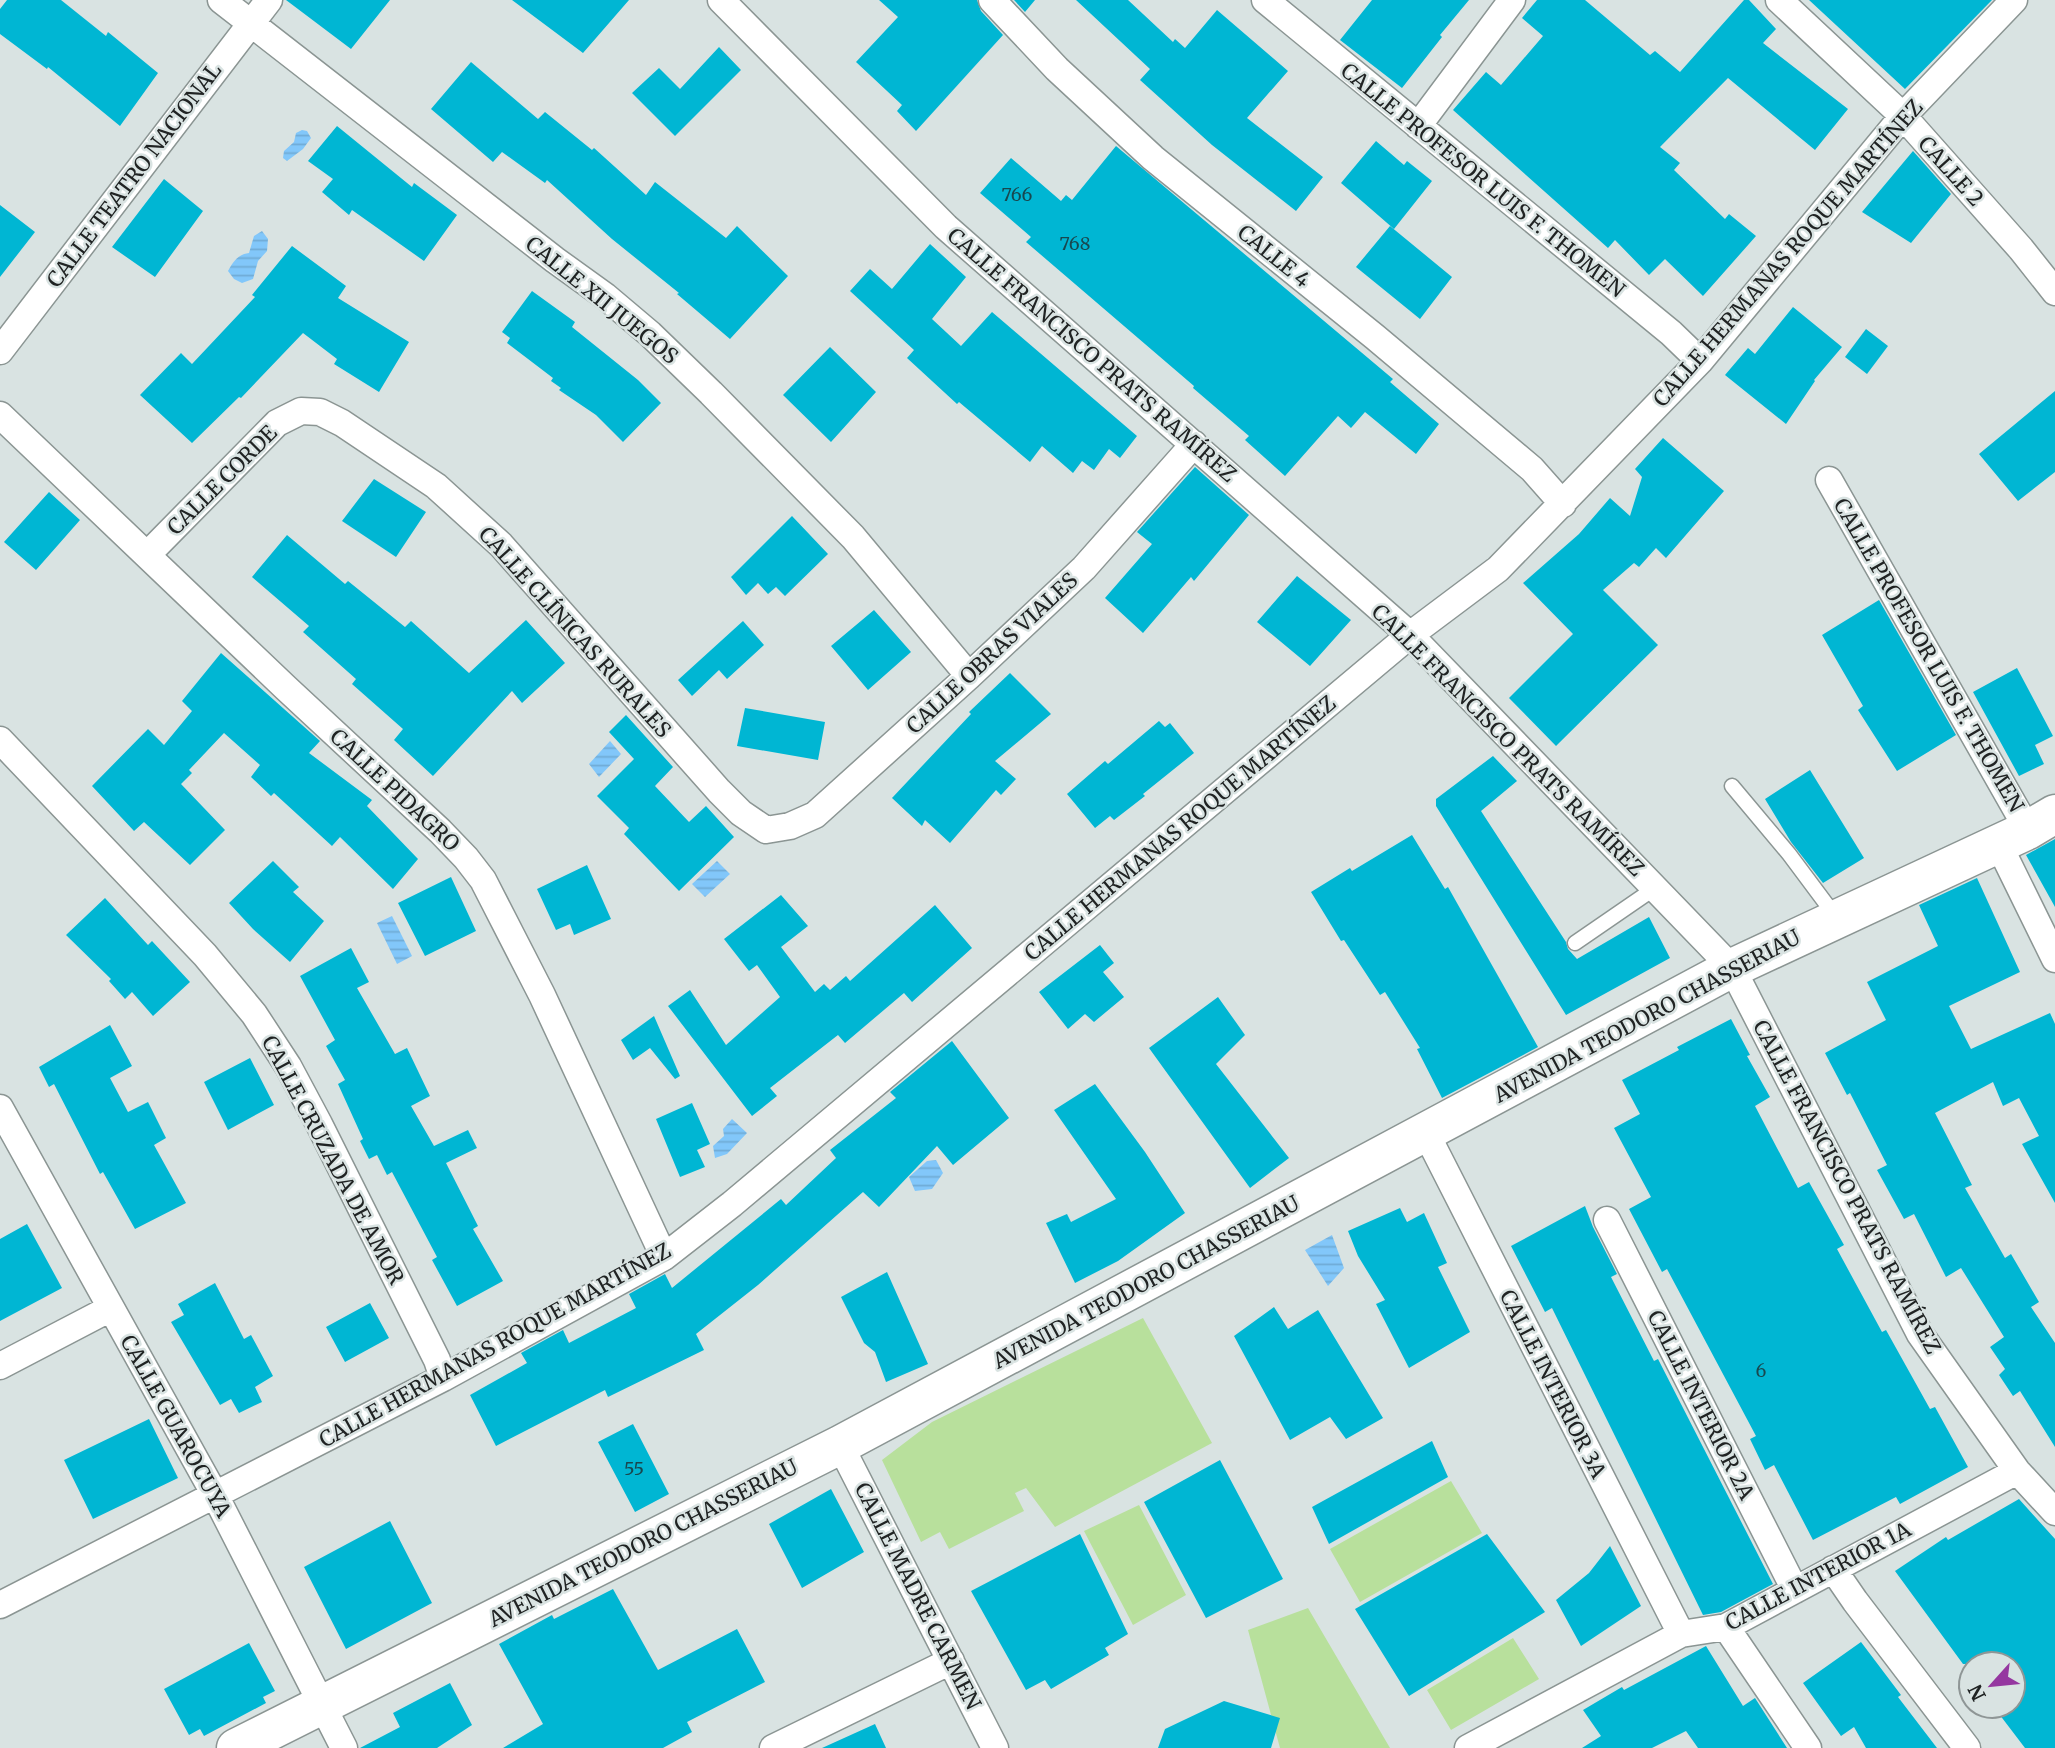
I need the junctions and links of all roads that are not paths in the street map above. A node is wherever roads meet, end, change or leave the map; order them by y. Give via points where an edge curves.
1 (221, 0) edge
2 (269, 0) edge
3 (721, 0) edge
4 (992, 0) edge
5 (1265, 0) edge
6 (1512, 0) edge
7 (1779, 0) edge
8 (2014, 0) edge
9 (251, 24) junction
10 (1903, 116) junction
11 (1418, 126) junction
12 (2055, 292) edge
13 (0, 351) edge
14 (1700, 361) junction
15 (300, 411) joint
16 (0, 415) edge
17 (1194, 444) junction
18 (1829, 480) dead end
19 (1563, 504) junction
20 (148, 554) junction
21 (1410, 635) junction
22 (969, 676) junction
23 (0, 740) edge
24 (1732, 786) dead end
25 (2027, 829) edge
26 (765, 830) joint
27 (1656, 888) junction
28 (1836, 918) junction
29 (1575, 943) dead end
30 (2055, 959) edge
31 (1732, 968) junction
32 (0, 1108) edge
33 (1426, 1133) junction
34 (1607, 1220) dead end
35 (664, 1257) junction
36 (111, 1308) junction
37 (0, 1366) edge
38 (443, 1378) junction
39 (840, 1445) junction
40 (2017, 1471) junction
41 (215, 1495) junction
42 (2055, 1512) edge
43 (1833, 1569) junction
44 (1795, 1590) junction
45 (0, 1605) edge
46 (1726, 1627) junction
47 (1681, 1634) junction
48 (951, 1661) junction
49 (322, 1704) junction
50 (236, 1748) edge
51 (344, 1748) edge
52 (773, 1748) edge
53 (995, 1748) edge
54 (1468, 1748) edge
55 (1808, 1748) edge
56 (1967, 1748) edge

1 - 9 street, CALLE XII JUEGOS
2 - 9 street, CALLE TEATRO NACIONAL
3 - 17 street, CALLE FRANCISCO PRATS RAMÍREZ via 946,227
4 - 19 street, CALLE 4 via 1057,69 1153,158 1532,469
5 - 11 street, CALLE PROFESOR LUIS F. THOMEN
6 - 11 street
7 - 10 street, CALLE 2
8 - 10 street, CALLE HERMANAS ROQUE MARTÍNEZ
9 - 13 street, CALLE TEATRO NACIONAL
9 - 22 street, CALLE XII JUEGOS via 650,334 853,537
10 - 12 street, CALLE 2
10 - 14 street, CALLE HERMANAS ROQUE MARTÍNEZ
11 - 14 street, CALLE PROFESOR LUIS F. THOMEN
14 - 19 street, CALLE HERMANAS ROQUE MARTÍNEZ
15 - 20 street, CALLE CORDE via 277,423
15 - 26 street, CALLE CLÍNICAS RURALES via 320,412 342,423 436,486 464,511 552,601 719,791
16 - 20 street, CALLE PIDAGRO
17 - 21 street, CALLE FRANCISCO PRATS RAMÍREZ
17 - 22 street, CALLE OBRAS VIALES via 1084,568
18 - 25 street, CALLE PROFESOR LUIS F. THOMEN
19 - 21 street, CALLE HERMANAS ROQUE MARTÍNEZ via 1498,569
20 - 35 street, CALLE PIDAGRO via 440,831 483,880
21 - 27 street, CALLE FRANCISCO PRATS RAMÍREZ
21 - 35 street, CALLE HERMANAS ROQUE MARTÍNEZ
22 - 26 street, CALLE OBRAS VIALES via 815,815
23 - 38 street, CALLE CRUZADA DE AMOR via 254,1014 325,1136
24 - 28 lane
25 - 28 street, AVENIDA TEODORO CHASSERIAU
25 - 30 street, CALLE PROFESOR LUIS F. THOMEN
27 - 29 lane
27 - 31 street, CALLE FRANCISCO PRATS RAMÍREZ
28 - 31 street, AVENIDA TEODORO CHASSERIAU
31 - 33 street, AVENIDA TEODORO CHASSERIAU
31 - 40 street, CALLE FRANCISCO PRATS RAMÍREZ via 1920,1334
32 - 36 street, CALLE GUAROCUYA
33 - 39 street, AVENIDA TEODORO CHASSERIAU
33 - 47 street, CALLE INTERIOR 3A
34 - 44 street, CALLE INTERIOR 2A
35 - 38 street, CALLE HERMANAS ROQUE MARTÍNEZ
36 - 37 street
36 - 41 street, CALLE GUAROCUYA
38 - 41 street, CALLE HERMANAS ROQUE MARTÍNEZ
39 - 48 street, CALLE MADRE CARMEN
39 - 49 street, AVENIDA TEODORO CHASSERIAU
40 - 42 street, CALLE FRANCISCO PRATS RAMÍREZ
40 - 43 street, CALLE INTERIOR 1A
41 - 45 street, CALLE HERMANAS ROQUE MARTÍNEZ
41 - 49 street, CALLE GUAROCUYA
43 - 44 street, CALLE INTERIOR 1A
43 - 56 street
44 - 46 street, CALLE INTERIOR 1A
46 - 47 street, CALLE INTERIOR 1A
46 - 55 street
47 - 54 street, CALLE INTERIOR 1A
48 - 52 street
48 - 53 street, CALLE MADRE CARMEN
49 - 50 street, AVENIDA TEODORO CHASSERIAU
49 - 51 street, CALLE GUAROCUYA

